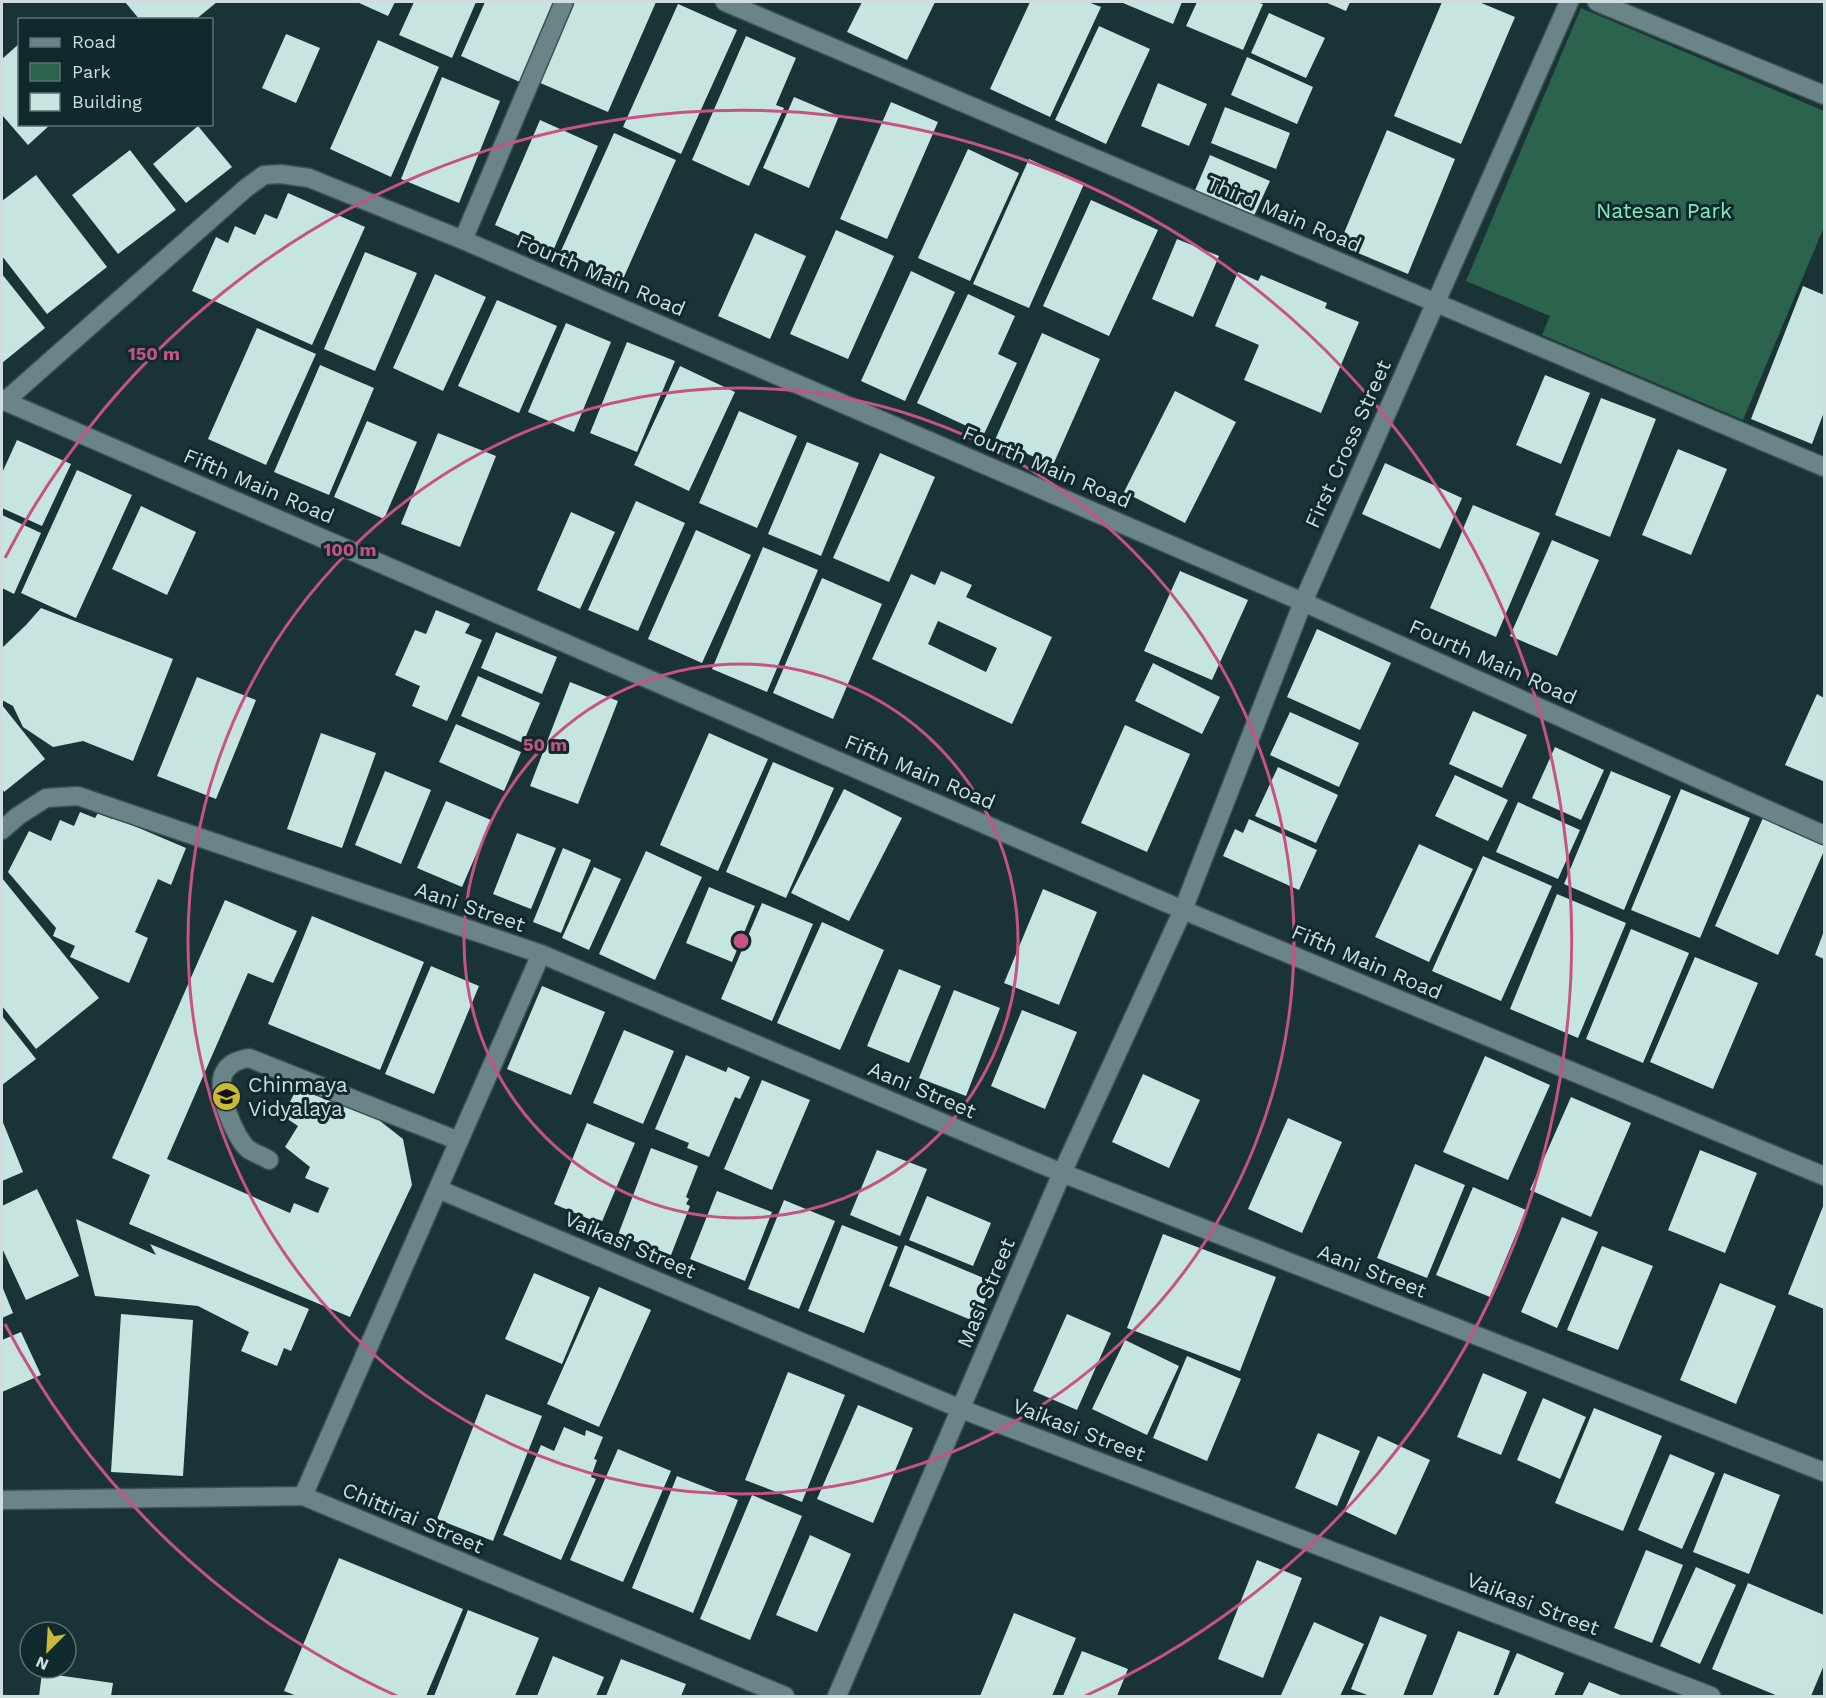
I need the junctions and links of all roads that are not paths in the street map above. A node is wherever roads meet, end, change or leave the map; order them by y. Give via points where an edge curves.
1 (564, 2) edge
2 (725, 2) edge
3 (1569, 2) edge
4 (1597, 2) edge
5 (1824, 95) edge
6 (463, 240) junction
7 (1435, 303) junction
8 (3, 400) edge
9 (1824, 467) edge
10 (1303, 602) junction
11 (2, 830) edge
12 (1824, 835) edge
13 (1183, 910) junction
14 (541, 954) junction
15 (459, 1141) junction
16 (269, 1160) dead end
17 (1062, 1173) junction
18 (1824, 1176) edge
19 (438, 1189) junction
20 (960, 1409) junction
21 (1824, 1472) edge
22 (303, 1496) junction
23 (2, 1500) edge
24 (785, 1696) edge
25 (837, 1696) edge
26 (1711, 1696) edge

1 - 6 street
2 - 7 street, Third Main Road
3 - 7 street, First Cross Street
4 - 5 street
6 - 8 street, Fourth Main Road via 309,178 264,175
6 - 10 street, Fourth Main Road
7 - 9 street, Third Main Road
7 - 10 street, First Cross Street
8 - 13 street, Fifth Main Road
10 - 12 street, Fourth Main Road
10 - 13 street, First Cross Street
11 - 14 street, Aani Street via 46,798 78,795
13 - 17 street, Masi Street
13 - 18 street, Fifth Main Road
14 - 15 street
14 - 17 street, Aani Street
15 - 16 street via 249,1058 232,1062 223,1072 221,1086 233,1127 247,1148
15 - 19 street
17 - 20 street, Masi Street
17 - 21 street, Aani Street
19 - 20 street, Vaikasi Street
19 - 22 street
20 - 25 street, Masi Street
20 - 26 street, Vaikasi Street
22 - 23 street, Chittirai Street
22 - 24 street, Chittirai Street

